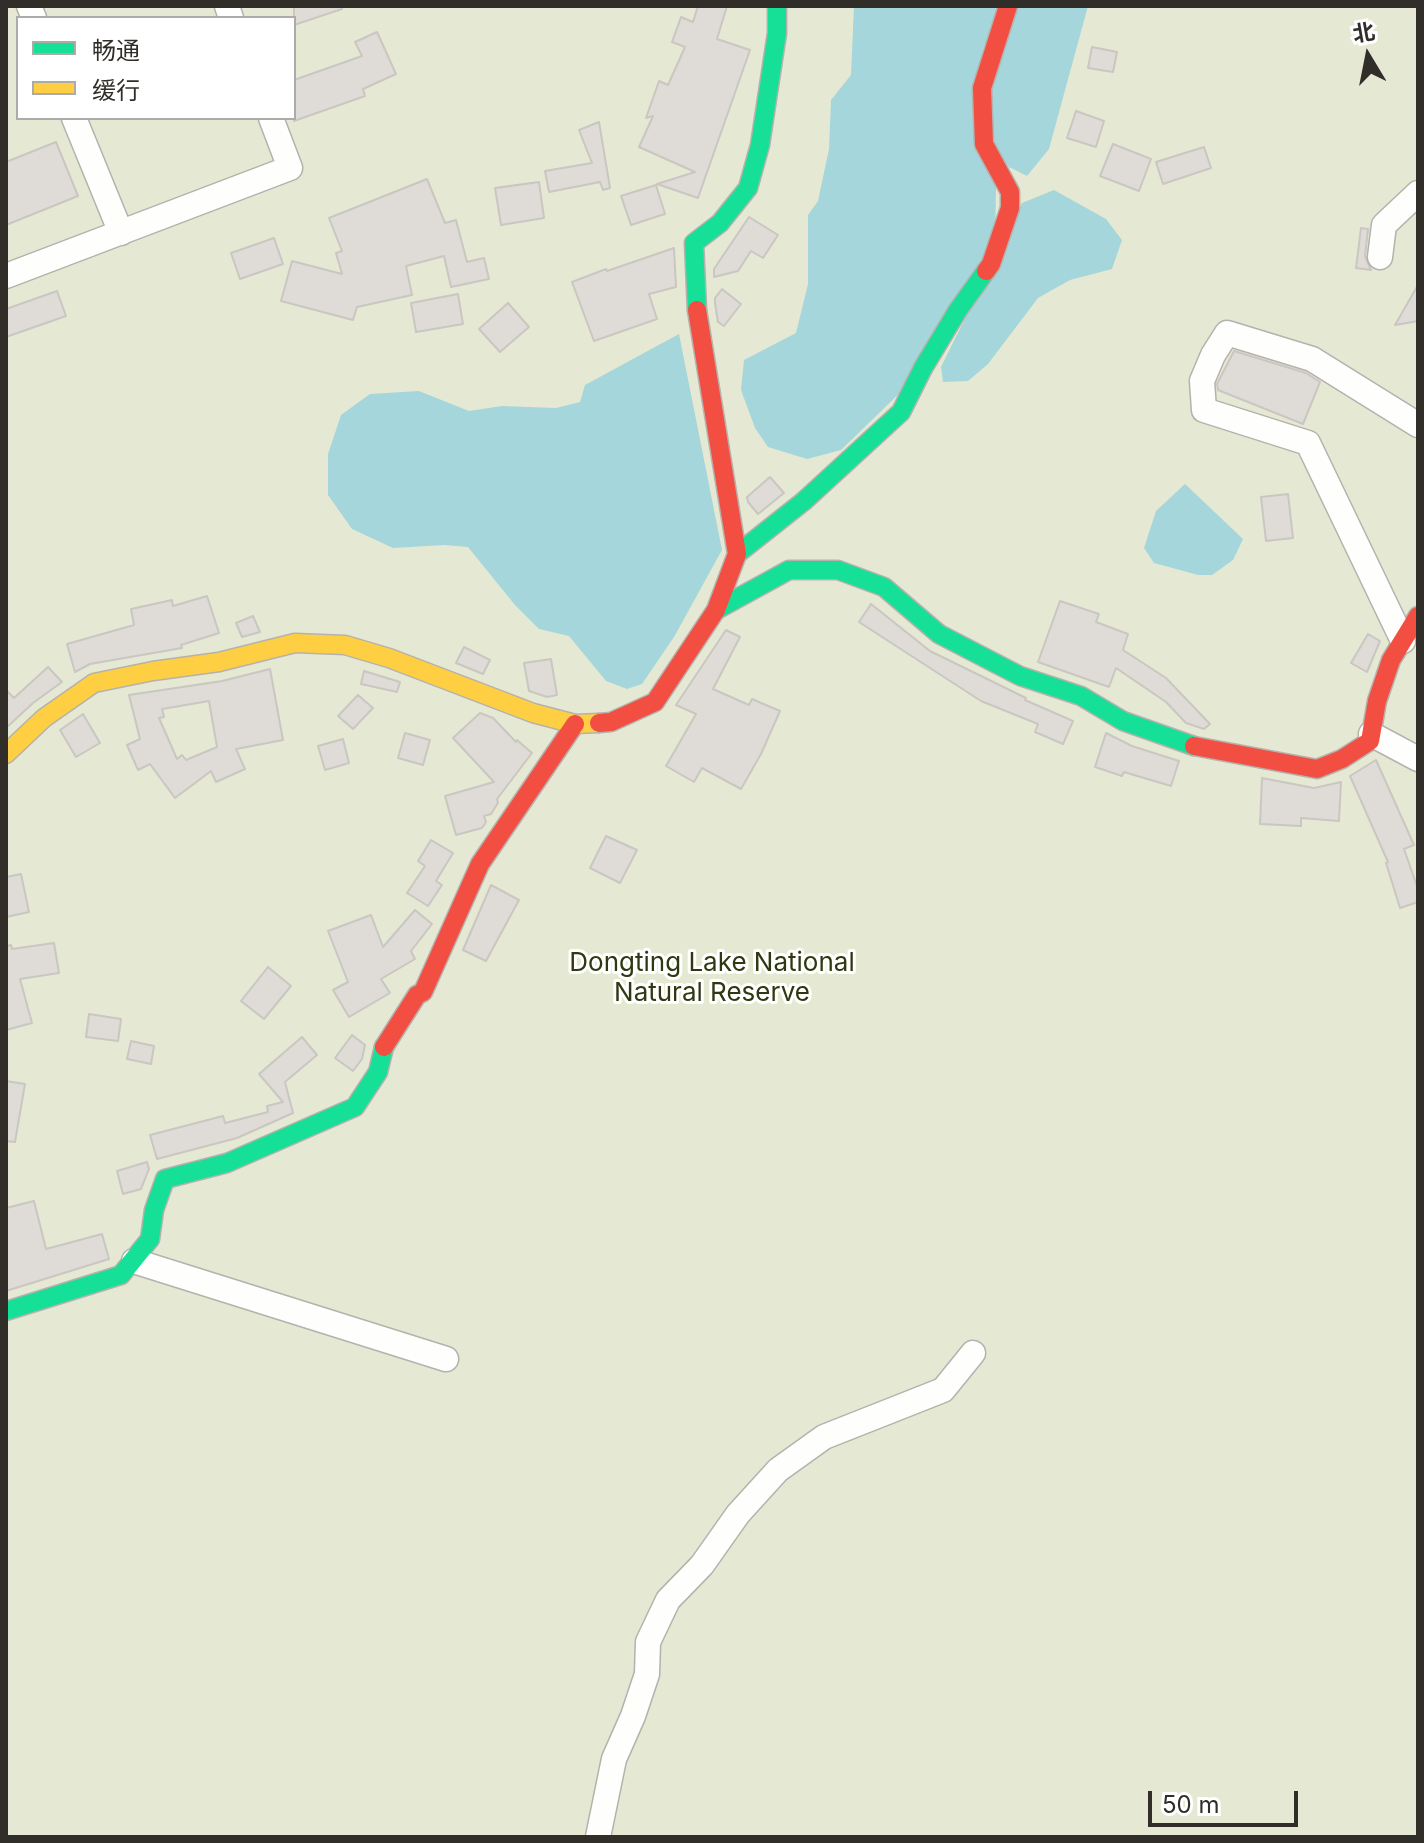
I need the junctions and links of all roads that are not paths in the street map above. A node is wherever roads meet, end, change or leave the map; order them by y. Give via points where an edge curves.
1 (777, 6) edge
2 (1008, 6) edge
3 (75, 120) edge
4 (272, 120) edge
5 (1418, 193) edge
6 (121, 233) junction
7 (1380, 257) dead end
8 (6, 276) edge
9 (1418, 425) edge
10 (737, 554) junction
11 (716, 610) junction
12 (1418, 616) edge
13 (1403, 641) junction
14 (575, 724) junction
15 (1371, 734) junction
16 (6, 754) edge
17 (1418, 759) edge
18 (134, 1261) junction
19 (6, 1311) edge
20 (973, 1353) dead end
21 (446, 1359) dead end
22 (598, 1837) edge

1 - 10 street via 760,145 748,188 720,223 694,243 696,305
2 - 10 street via 982,88 984,144 1010,192 1010,208 991,264 958,310 901,412
3 - 6 street
4 - 6 street via 290,168
5 - 7 street via 1384,225
6 - 8 street
9 - 13 street via 1312,359 1227,333 1202,381 1204,410 1308,443
10 - 11 street
11 - 14 street via 655,702 611,722
11 - 15 street via 789,570 838,570 884,587 939,634 1020,676 1081,696 1123,721 1200,748 1317,769 1370,741
12 - 13 street
13 - 15 street via 1391,660
14 - 16 street via 345,645 295,643 94,683 44,718
14 - 18 street via 480,864 423,992 385,1045 378,1072 355,1107 227,1163 165,1179 150,1239
15 - 17 street
18 - 19 street via 121,1275
18 - 21 street
20 - 22 street via 943,1390 824,1437 778,1470 668,1600 648,1642 647,1674 614,1759

